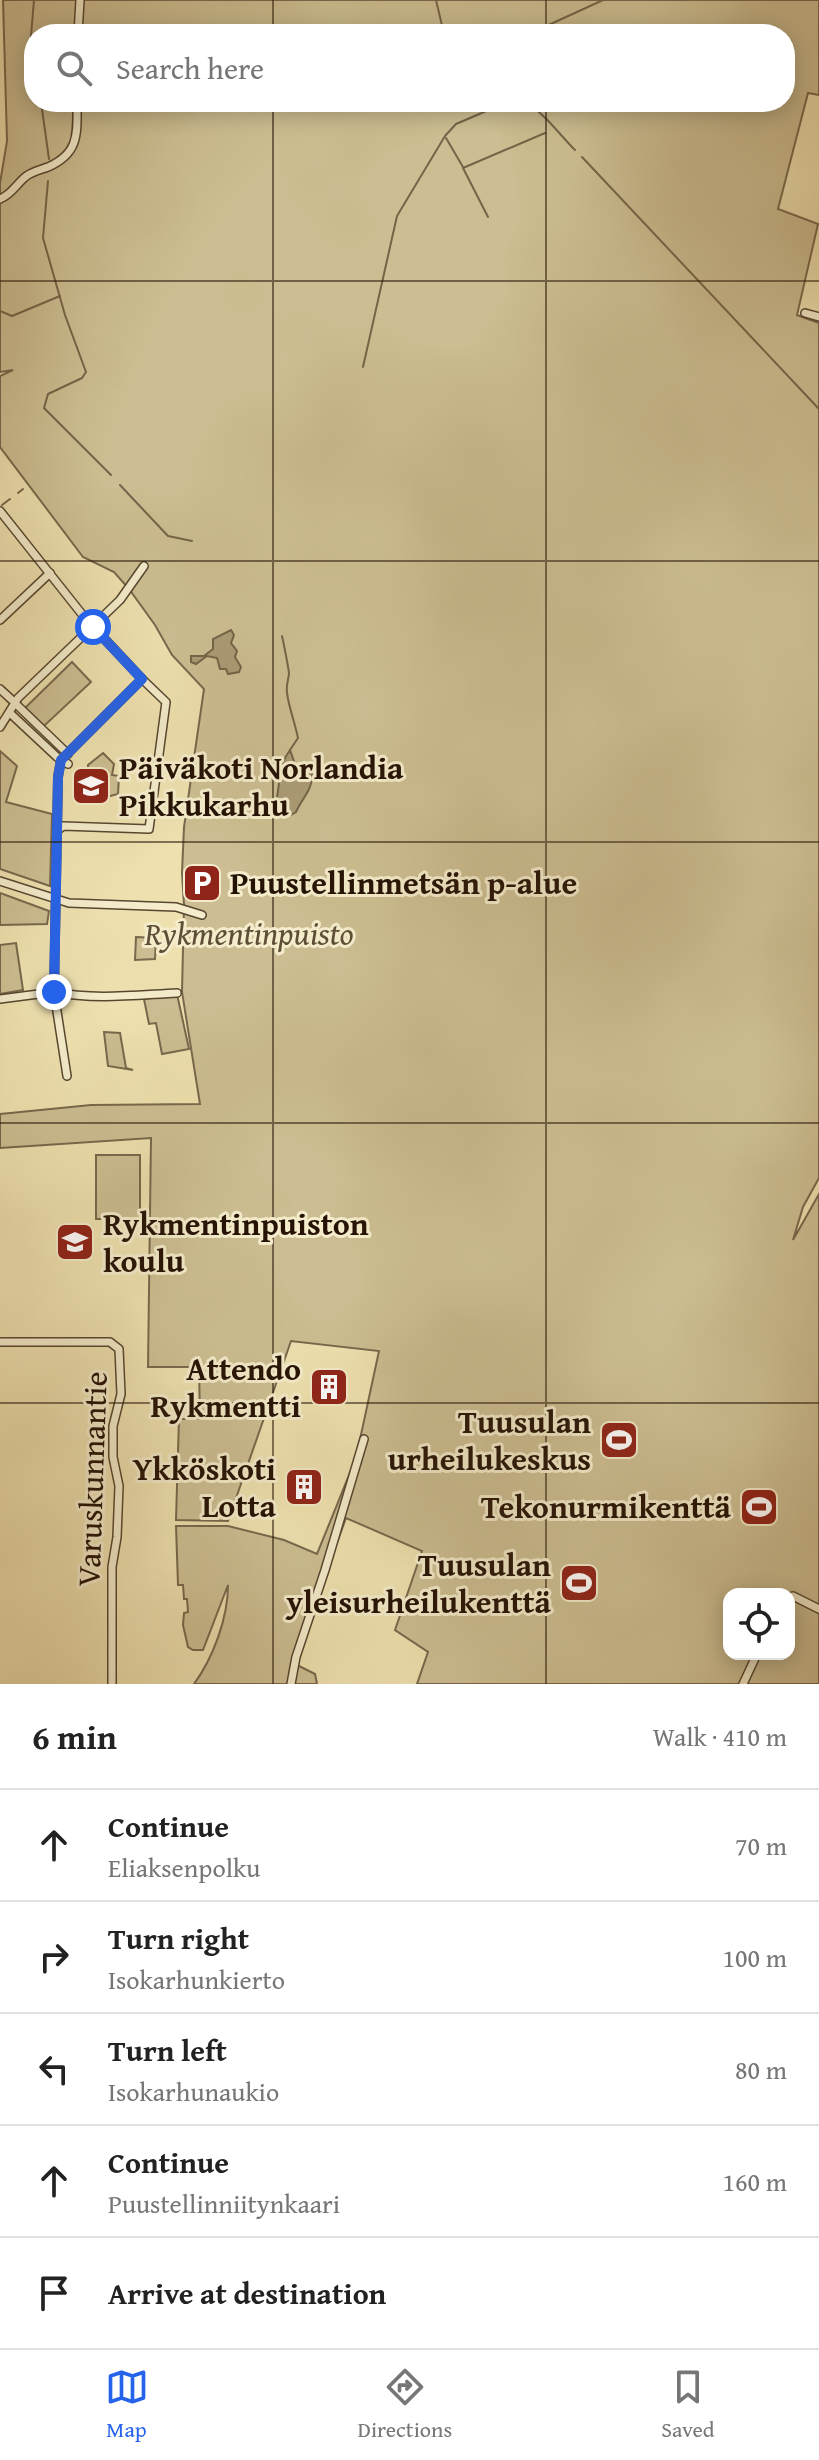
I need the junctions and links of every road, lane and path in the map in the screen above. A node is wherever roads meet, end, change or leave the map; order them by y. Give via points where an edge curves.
1 (80, 0) edge
2 (79, 24) edge
3 (77, 112) edge
4 (0, 199) edge
5 (805, 313) dead end
6 (819, 317) edge
7 (0, 511) edge
8 (144, 566) dead end
9 (50, 573) junction
10 (0, 620) edge
11 (93, 627) junction
12 (142, 679) junction
13 (0, 689) edge
14 (6, 711) edge
15 (0, 727) edge
16 (66, 756) junction
17 (58, 830) junction
18 (0, 881) edge
19 (56, 900) junction
20 (202, 915) dead end
21 (54, 992) junction
22 (177, 993) dead end
23 (0, 999) edge
24 (67, 1076) dead end
25 (0, 1342) edge
26 (364, 1439) dead end
27 (795, 1597) edge
28 (819, 1609) edge
29 (754, 1660) edge
30 (112, 1684) edge
31 (291, 1684) edge
32 (743, 1684) edge

1 - 2 street
3 - 4 street via 73,148
5 - 6 street
7 - 9 street
8 - 11 street
9 - 10 street
9 - 11 street
11 - 12 street
11 - 15 street via 18,698
12 - 16 street
12 - 17 street via 166,702 149,829
13 - 16 street
14 - 16 street
16 - 17 street via 58,777
17 - 19 street
18 - 19 street
19 - 20 street via 176,907
19 - 21 street
21 - 22 street via 119,997
21 - 23 street
21 - 24 street
25 - 30 street, Varuskunnantie via 110,1342 119,1349 121,1394 113,1426 119,1502 112,1567
26 - 31 street
27 - 28 street
29 - 32 street

